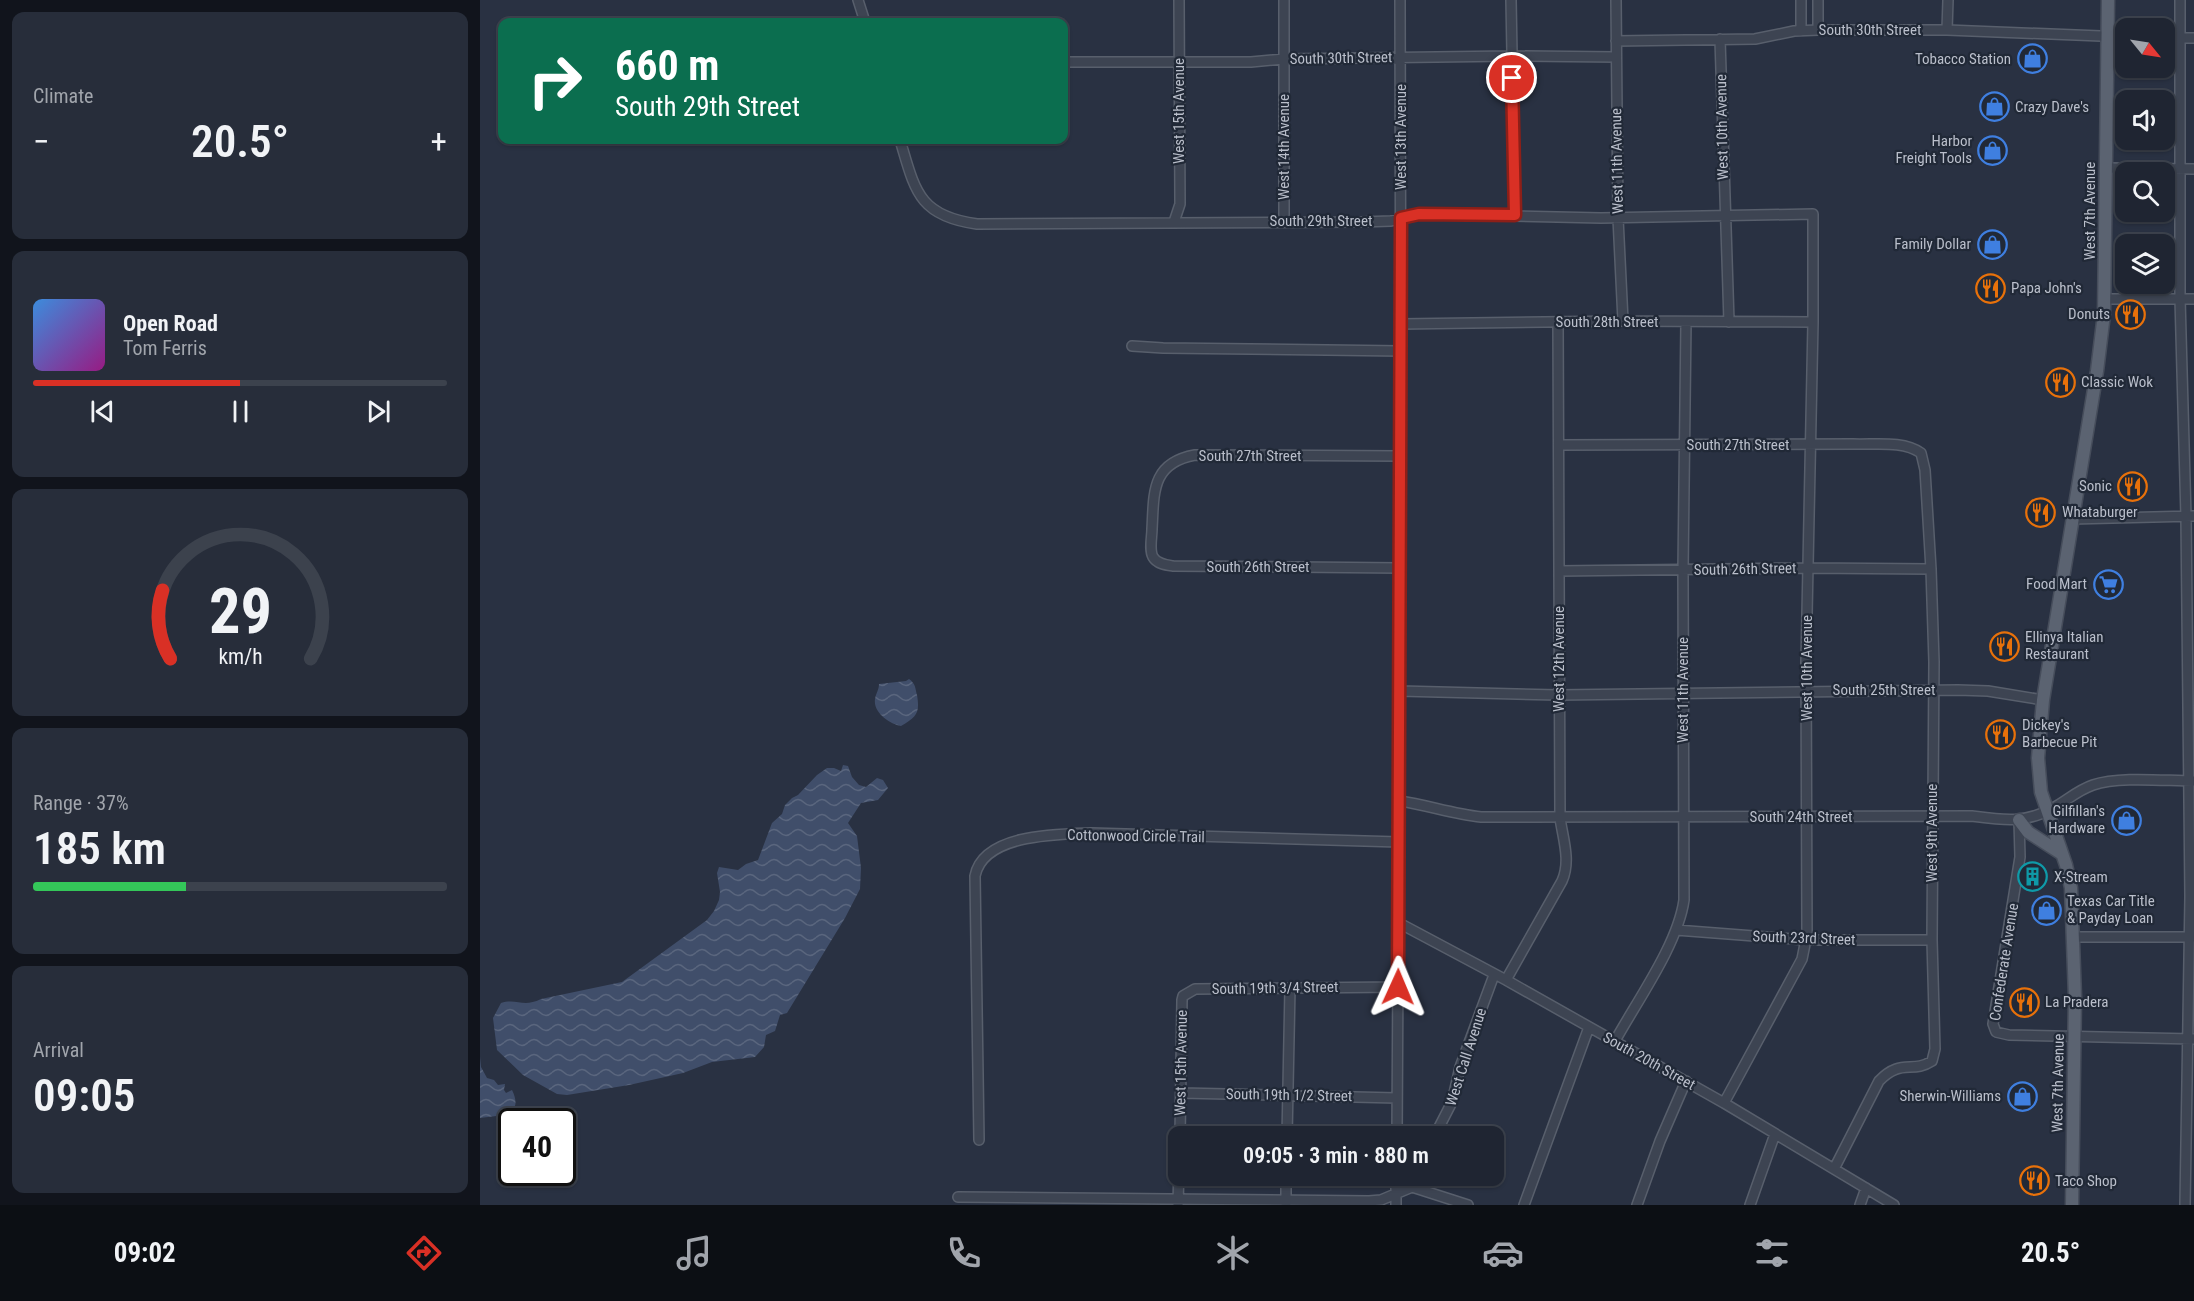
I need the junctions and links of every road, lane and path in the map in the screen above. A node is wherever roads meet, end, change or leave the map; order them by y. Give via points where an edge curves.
1 (858, 0) edge
2 (1179, 0) edge
3 (1284, 0) edge
4 (1401, 0) edge
5 (1512, 0) edge
6 (1616, 0) edge
7 (1801, 0) edge
8 (1818, 0) edge
9 (1948, 0) edge
10 (2108, 0) edge
11 (2180, 0) edge
12 (864, 18) edge
13 (1818, 30) junction
14 (1947, 30) junction
15 (1801, 31) junction
16 (2107, 37) junction
17 (2115, 37) edge
18 (2175, 38) edge
19 (2180, 38) junction
20 (2194, 38) edge
21 (1720, 39) junction
22 (1616, 41) junction
23 (1512, 56) junction
24 (1400, 57) junction
25 (1616, 57) junction
26 (1284, 59) junction
27 (1068, 62) edge
28 (1179, 62) junction
29 (901, 144) edge
30 (2106, 168) junction
31 (2181, 169) junction
32 (2194, 169) edge
33 (1813, 214) joint
34 (1515, 215) junction
35 (1724, 215) junction
36 (1401, 218) junction
37 (1618, 218) junction
38 (1174, 222) junction
39 (1284, 222) junction
40 (2180, 298) junction
41 (2105, 299) junction
42 (2194, 299) edge
43 (1623, 321) junction
44 (1558, 322) junction
45 (1686, 322) junction
46 (1729, 322) junction
47 (1813, 322) junction
48 (1401, 324) junction
49 (1132, 346) dead end
50 (1401, 351) junction
51 (1810, 444) junction
52 (1684, 445) junction
53 (1558, 446) junction
54 (1916, 450) joint
55 (1401, 456) junction
56 (2190, 517) edge
57 (2072, 519) junction
58 (1153, 558) joint
59 (1400, 568) junction
60 (1808, 568) junction
61 (1931, 568) junction
62 (1683, 570) junction
63 (1559, 571) junction
64 (1933, 690) junction
65 (1400, 691) junction
66 (1806, 691) junction
67 (1683, 693) junction
68 (1558, 695) junction
69 (2043, 700) junction
70 (2191, 781) edge
71 (1400, 801) junction
72 (2047, 811) junction
73 (1684, 816) junction
74 (1807, 817) junction
75 (1932, 817) junction
76 (1560, 818) junction
77 (2019, 820) junction
78 (1399, 842) junction
79 (2062, 854) junction
80 (1400, 923) junction
81 (1676, 930) junction
82 (2074, 937) junction
83 (2191, 937) edge
84 (1806, 940) junction
85 (1932, 940) junction
86 (1494, 975) junction
87 (1506, 980) junction
88 (1398, 987) junction
89 (1290, 988) junction
90 (1188, 992) joint
91 (1590, 1027) junction
92 (2074, 1035) junction
93 (2191, 1039) edge
94 (1615, 1041) junction
95 (1686, 1081) junction
96 (1181, 1093) junction
97 (1288, 1095) junction
98 (1397, 1098) junction
99 (1724, 1103) junction
100 (1180, 1126) edge
101 (1287, 1126) edge
102 (1397, 1126) edge
103 (1440, 1126) edge
104 (1775, 1134) junction
105 (979, 1140) dead end
106 (1834, 1169) junction
107 (1178, 1186) edge
108 (1286, 1186) edge
109 (1396, 1186) edge
110 (1419, 1188) joint
111 (1866, 1188) junction
112 (1396, 1193) junction
113 (958, 1197) dead end
114 (1073, 1201) edge
115 (1178, 1202) edge
116 (1286, 1202) edge
117 (1396, 1205) edge
118 (1468, 1205) edge
119 (1524, 1205) edge
120 (1637, 1205) edge
121 (1750, 1205) edge
122 (1860, 1205) edge
123 (1894, 1205) edge
124 (2072, 1205) edge
125 (2185, 1205) edge

1 - 12 street
2 - 28 street, West 15th Avenue
3 - 26 street, West 14th Avenue
4 - 24 street, West 13th Avenue
5 - 23 street
6 - 22 street, West 11th Avenue
7 - 15 street
8 - 13 street
9 - 14 street
10 - 16 main road, West 7th Avenue
11 - 19 street
13 - 14 street, South 30th Street
13 - 15 street, South 30th Street
14 - 16 street, South 30th Street
15 - 21 street, South 30th Street via 1755,39
16 - 17 street, South 30th Street
16 - 30 main road, West 7th Avenue
18 - 19 street
19 - 20 street
19 - 31 street
21 - 22 street, South 30th Street
21 - 35 street, West 10th Avenue
22 - 25 street, West 11th Avenue
23 - 24 street, South 30th Street
23 - 25 street, South 30th Street
23 - 34 street
24 - 26 street, South 30th Street
24 - 36 street, West 13th Avenue
25 - 37 street, West 11th Avenue
26 - 28 street, South 30th Street
26 - 39 street, West 14th Avenue
27 - 28 street, South 30th Street
28 - 38 street, West 15th Avenue via 1180,204
29 - 38 street, South 29th Street via 917,192 928,206 948,217 972,223
30 - 31 street
30 - 41 main road, West 7th Avenue
31 - 32 street
31 - 40 street
33 - 35 street, South 29th Street
33 - 47 street, West 10th Avenue
34 - 36 street, South 29th Street via 1419,214
34 - 37 street, South 29th Street
35 - 37 street, South 29th Street
35 - 46 street, West 10th Avenue
36 - 39 street, South 29th Street
36 - 48 street, West 13th Avenue
37 - 43 street, West 11th Avenue
38 - 39 street, South 29th Street
40 - 41 street
40 - 42 street
40 - 56 street
41 - 57 main road, West 7th Avenue
43 - 44 street, South 28th Street
43 - 45 street, South 28th Street
44 - 48 street, South 28th Street
44 - 53 street, West 12th Avenue
45 - 46 street, South 28th Street
45 - 52 street, West 11th Avenue
46 - 47 street, South 28th Street
47 - 51 street, West 10th Avenue
48 - 50 street, West 13th Avenue
49 - 50 street
50 - 55 street, West 13th Avenue
51 - 52 street, South 27th Street
51 - 54 street, South 27th Street via 1902,446
51 - 60 street, West 10th Avenue
52 - 53 street, South 27th Street
52 - 62 street, West 11th Avenue
53 - 63 street, West 12th Avenue
54 - 61 street, West 9th Avenue via 1921,453 1925,470
55 - 58 street, South 27th Street via 1185,457 1163,471 1154,490
55 - 59 street, West 13th Avenue
56 - 57 street
56 - 70 street
57 - 69 main road, West 7th Avenue
58 - 59 street, South 26th Street via 1173,566
59 - 65 street, West 13th Avenue
60 - 61 street, South 26th Street
60 - 62 street, South 26th Street
60 - 66 street, West 10th Avenue
61 - 64 street, West 9th Avenue
62 - 63 street, South 26th Street
62 - 67 street, West 11th Avenue
63 - 68 street, West 12th Avenue
64 - 66 street, South 25th Street
64 - 69 street, South 25th Street via 1988,691
64 - 75 street, West 9th Avenue
65 - 68 street, South 25th Street
65 - 71 street, West 13th Avenue
66 - 67 street, South 25th Street
66 - 74 street, West 10th Avenue
67 - 68 street, South 25th Street
67 - 73 street, West 11th Avenue
68 - 76 street, West 12th Avenue
69 - 72 main road, West 7th Avenue via 2038,758
70 - 72 street, South 24th Street via 2095,784
70 - 83 street
71 - 76 street, South 24th Street via 1461,815
71 - 78 street, West 13th Avenue
72 - 77 street, South 24th Street
72 - 79 main road, West 7th Avenue
73 - 74 street, South 24th Street
73 - 76 street, South 24th Street
73 - 81 street, West 11th Avenue via 1684,900
74 - 75 street, South 24th Street
74 - 84 street, West 10th Avenue
75 - 77 street, South 24th Street
75 - 85 street, West 9th Avenue
76 - 87 street, West 12th Avenue via 1566,872
77 - 79 main road via 2028,832
77 - 92 street, Confederate Avenue via 2020,857 1993,1024 1996,1032 2009,1035
78 - 80 street, West 13th Avenue
78 - 105 street, Cottonwood Circle Trail via 1083,833 1020,841 989,852 980,861 975,876
79 - 82 main road, West 7th Avenue via 2071,888
80 - 86 street, South 20th Street
80 - 88 street, West 13th Avenue
81 - 84 street, South 23rd Street
81 - 94 street, West 11th Avenue
82 - 83 street
82 - 92 main road, West 7th Avenue
83 - 93 street
84 - 85 street, South 23rd Street
84 - 99 street, West 10th Avenue via 1795,972
85 - 106 street, West 9th Avenue via 1932,1061 1899,1067 1886,1074
86 - 87 street, South 20th Street
86 - 103 street, West Call Avenue via 1460,1066 1452,1102
87 - 91 street, South 20th Street
88 - 89 street, South 19th 3/4 Street
88 - 98 street, West 13th Avenue
89 - 90 street, South 19th 3/4 Street
89 - 97 street
90 - 96 street, West 15th Avenue via 1182,1000
91 - 94 street, South 20th Street
91 - 119 street
92 - 93 street
92 - 124 main road, West 7th Avenue
93 - 125 street
94 - 95 street, South 20th Street
95 - 99 street, South 20th Street
95 - 120 street
96 - 97 street, South 19th 1/2 Street
96 - 100 street, West 15th Avenue
97 - 98 street, South 19th 1/2 Street
97 - 101 street
98 - 102 street, West 13th Avenue
99 - 104 street, South 20th Street
104 - 106 street, South 20th Street
104 - 121 street
106 - 111 street, South 20th Street
107 - 115 street
108 - 116 street
109 - 112 street
110 - 112 street
110 - 118 street
111 - 122 street
111 - 123 street, South 20th Street
112 - 116 street via 1369,1201
112 - 117 street
113 - 114 street
114 - 115 street
115 - 116 street

